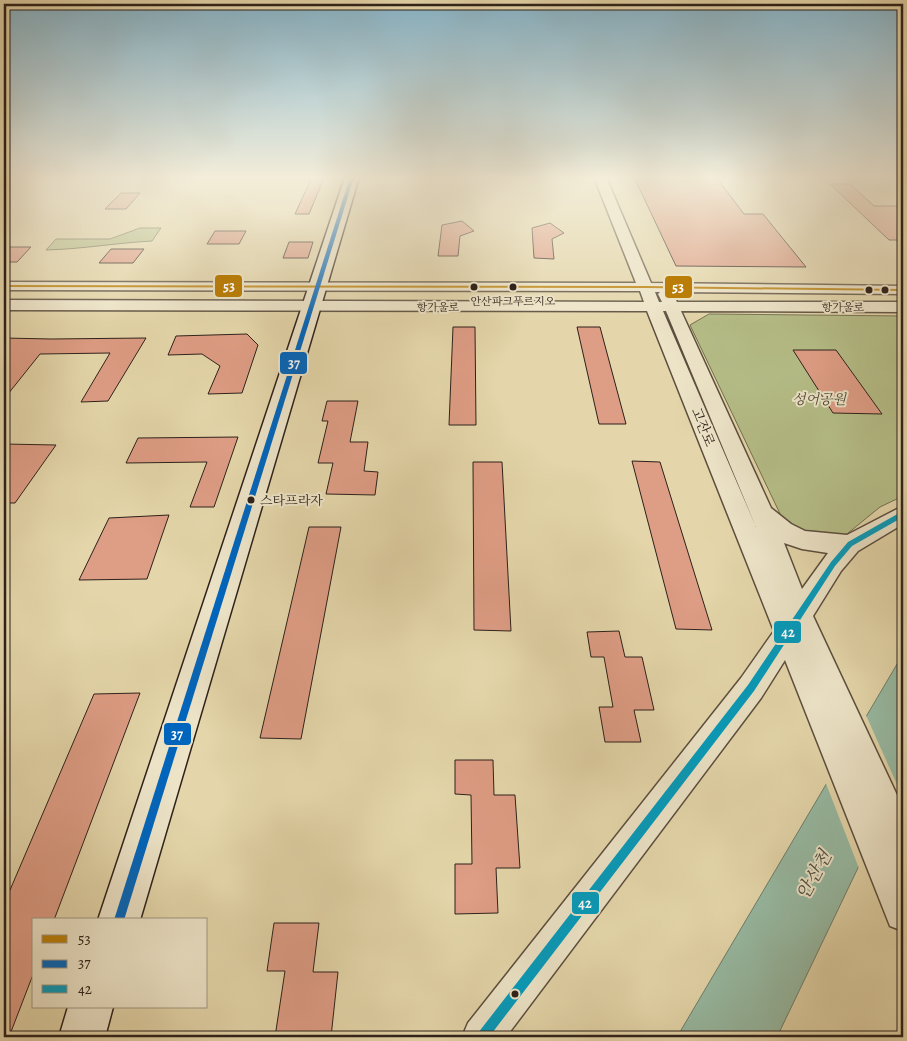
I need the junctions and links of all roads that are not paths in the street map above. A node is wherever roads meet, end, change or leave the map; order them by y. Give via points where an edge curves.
1 (337, 226) edge
2 (624, 226) edge
3 (632, 226) edge
4 (4, 286) edge
5 (654, 287) junction
6 (903, 290) edge
7 (315, 297) junction
8 (4, 305) edge
9 (663, 307) junction
10 (903, 307) edge
11 (760, 511) junction
12 (903, 514) edge
13 (850, 544) junction
14 (793, 624) junction
15 (812, 667) junction
16 (903, 844) edge
17 (903, 914) edge
18 (120, 918) edge
19 (91, 1008) edge
20 (82, 1037) edge
21 (482, 1037) edge

1 - 7 main road
2 - 5 street, 고잔로
3 - 5 street, 고잔로
4 - 7 street, 항가울로
5 - 6 street, 항가울로
5 - 7 street, 항가울로
5 - 9 street, 고잔로
7 - 8 street, 항가울로
7 - 9 street, 항가울로
7 - 18 main road
9 - 10 street, 항가울로
9 - 11 street, 고잔로
9 - 14 street, 고잔로
11 - 13 street via 789,536 820,544
11 - 14 street, 고잔로
12 - 13 street
13 - 14 street
14 - 15 street, 고잔로
14 - 21 street via 751,688
15 - 16 street
15 - 17 street
19 - 20 main road

